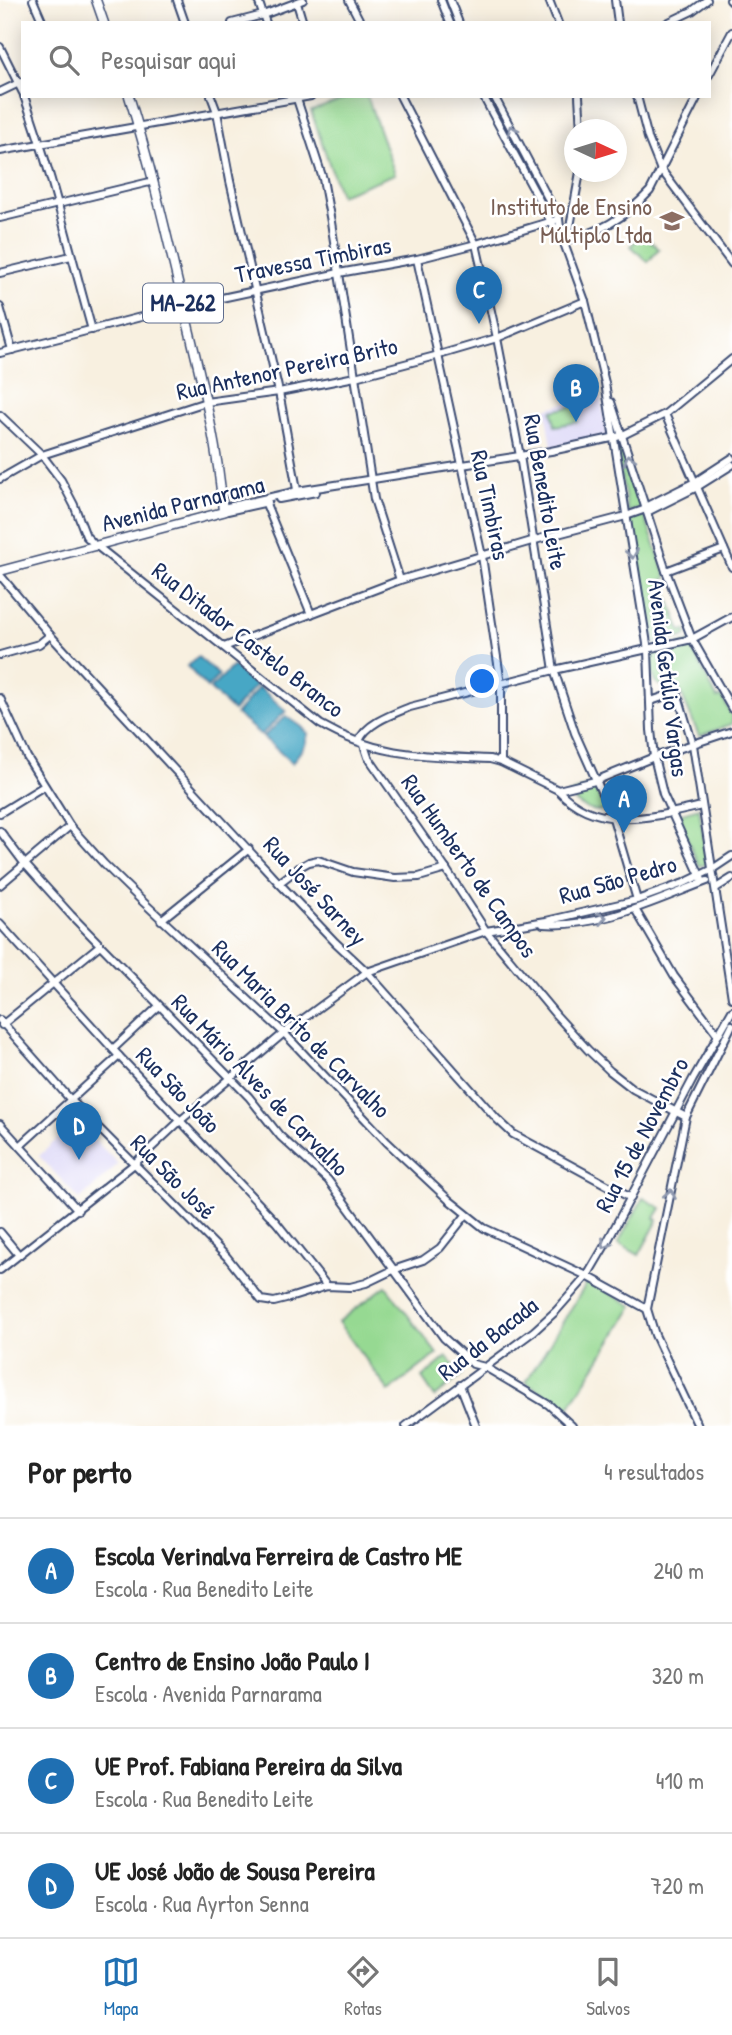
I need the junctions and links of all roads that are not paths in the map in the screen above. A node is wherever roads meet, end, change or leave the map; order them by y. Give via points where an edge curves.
1 (33, 0) edge
2 (96, 0) edge
3 (177, 0) edge
4 (258, 0) edge
5 (349, 0) edge
6 (441, 0) edge
7 (450, 0) edge
8 (549, 0) edge
9 (615, 0) edge
10 (707, 0) edge
11 (300, 1) edge
12 (265, 19) edge
13 (42, 21) edge
14 (103, 21) edge
15 (184, 21) edge
16 (303, 21) edge
17 (360, 21) edge
18 (449, 21) edge
19 (458, 21) edge
20 (557, 21) edge
21 (618, 21) edge
22 (671, 21) edge
23 (732, 32) edge
24 (0, 47) edge
25 (711, 71) edge
26 (21, 82) edge
27 (0, 92) edge
28 (25, 98) edge
29 (130, 98) edge
30 (212, 98) edge
31 (290, 98) edge
32 (296, 98) edge
33 (401, 98) edge
34 (483, 98) edge
35 (495, 98) edge
36 (579, 98) edge
37 (638, 98) edge
38 (697, 98) edge
39 (218, 111) junction
40 (580, 119) edge
41 (139, 127) junction
42 (42, 144) junction
43 (0, 151) edge
44 (532, 167) junction
45 (660, 168) junction
46 (523, 172) junction
47 (154, 181) junction
48 (578, 182) edge
49 (59, 204) junction
50 (0, 218) edge
51 (559, 219) junction
52 (551, 222) junction
53 (562, 238) junction
54 (476, 244) junction
55 (71, 256) junction
56 (417, 259) junction
57 (732, 264) edge
58 (0, 273) edge
59 (339, 273) junction
60 (256, 290) junction
61 (585, 301) junction
62 (184, 306) junction
63 (0, 307) edge
64 (92, 330) junction
65 (497, 338) junction
66 (12, 350) junction
67 (0, 353) edge
68 (439, 355) junction
69 (732, 359) edge
70 (355, 377) junction
71 (604, 383) junction
72 (279, 392) junction
73 (206, 402) junction
74 (664, 414) junction
75 (0, 415) edge
76 (621, 436) junction
77 (613, 438) junction
78 (42, 456) junction
79 (520, 456) junction
80 (732, 458) edge
81 (732, 465) edge
82 (463, 466) junction
83 (0, 479) edge
84 (373, 480) junction
85 (696, 485) junction
86 (298, 493) junction
87 (264, 500) junction
88 (646, 509) junction
89 (223, 510) junction
90 (626, 516) junction
91 (534, 540) junction
92 (98, 543) junction
93 (724, 549) junction
94 (482, 555) junction
95 (732, 568) edge
96 (0, 571) edge
97 (666, 572) junction
98 (400, 580) junction
99 (311, 614) junction
100 (732, 617) edge
101 (50, 635) junction
102 (692, 639) junction
103 (224, 647) junction
104 (648, 650) junction
105 (0, 655) edge
106 (554, 670) junction
107 (501, 684) junction
108 (0, 698) edge
109 (651, 701) junction
110 (732, 709) edge
111 (732, 731) edge
112 (361, 743) junction
113 (693, 745) junction
114 (654, 757) junction
115 (501, 762) junction
116 (595, 781) junction
117 (44, 786) junction
118 (558, 790) junction
119 (702, 806) junction
120 (0, 813) edge
121 (671, 813) junction
122 (613, 818) junction
123 (70, 826) junction
124 (0, 831) edge
125 (249, 849) junction
126 (732, 856) edge
127 (24, 863) junction
128 (446, 869) junction
129 (711, 870) junction
130 (713, 878) junction
131 (732, 878) edge
132 (702, 879) junction
133 (279, 883) junction
134 (0, 885) edge
135 (716, 888) junction
136 (637, 900) junction
137 (635, 909) junction
138 (162, 920) junction
139 (534, 923) junction
140 (0, 924) edge
141 (486, 931) junction
142 (100, 945) junction
143 (367, 972) junction
144 (53, 984) junction
145 (732, 998) edge
146 (159, 1006) junction
147 (732, 1012) edge
148 (1, 1023) edge
149 (732, 1025) edge
150 (284, 1033) junction
151 (718, 1035) junction
152 (113, 1049) junction
153 (119, 1056) junction
154 (230, 1079) junction
155 (693, 1079) junction
156 (701, 1086) junction
157 (70, 1099) junction
158 (676, 1112) junction
159 (686, 1117) junction
160 (181, 1121) junction
161 (0, 1124) edge
162 (20, 1146) junction
163 (134, 1165) junction
164 (631, 1198) junction
165 (78, 1210) junction
166 (466, 1215) junction
167 (0, 1232) edge
168 (19, 1255) junction
169 (393, 1269) junction
170 (0, 1270) edge
171 (587, 1276) junction
172 (327, 1286) junction
173 (647, 1309) junction
174 (485, 1367) junction
175 (460, 1385) junction
176 (406, 1426) edge
177 (476, 1426) edge
178 (572, 1426) edge
179 (698, 1426) edge

1 - 13 street
2 - 14 main road
3 - 15 street
4 - 12 street
5 - 17 street
6 - 18 street
7 - 19 street
8 - 20 street
9 - 21 street
10 - 22 street
11 - 12 street
11 - 16 street
23 - 25 street
24 - 26 street
26 - 27 street
28 - 42 street
29 - 41 main road, MA-262
30 - 39 street
31 - 39 street
32 - 59 street via 323,179
33 - 54 street, Rua Benedito Leite
34 - 46 street
44 -> 35 street
36 - 40 street
37 - 45 street
38 - 45 street
39 - 41 street
39 - 60 street
41 - 42 street
41 - 47 main road, MA-262
42 - 43 street
42 - 49 street
44 - 46 street
44 - 51 street
45 - 53 street via 650,191 623,215 583,238
45 - 57 street
46 - 52 street
47 - 49 street
47 - 62 main road, MA-262
48 - 53 street via 569,232
49 - 50 street
49 - 55 street
51 - 52 street, Travessa Timbiras
51 - 53 street
52 - 53 street
52 - 54 street, Travessa Timbiras
53 - 61 street
54 - 56 street, Travessa Timbiras
54 - 65 street, Rua Benedito Leite
55 - 58 street
55 - 64 street
56 - 59 street, Travessa Timbiras
56 - 68 street, Rua Timbiras
59 - 60 street, Travessa Timbiras
59 - 70 street
60 - 62 street, Travessa Timbiras
60 - 72 street
61 - 65 street, Rua Antenor Pereira Brito
61 - 71 street
62 - 64 street, Travessa Timbiras
62 - 73 main road, MA-262
63 - 66 street
64 - 66 street, Travessa Timbiras
65 - 68 street, Rua Antenor Pereira Brito
65 - 79 street, Rua Benedito Leite
66 - 67 street, Travessa Timbiras
68 - 70 street, Rua Antenor Pereira Brito
68 - 82 street, Rua Timbiras
69 - 74 street, Avenida Parnarama
70 - 72 street, Rua Antenor Pereira Brito
70 - 84 street
71 - 76 street
71 - 77 street, Avenida Getúlio Vargas
72 - 73 street, Rua Antenor Pereira Brito
72 - 86 street
73 - 78 street, Rua Antenor Pereira Brito
73 - 89 main road, MA-262
74 - 76 street, Avenida Parnarama
74 - 85 street
75 - 78 street
76 - 77 street, Avenida Parnarama
88 -> 76 street
77 - 79 street, Avenida Parnarama
77 - 90 street, Avenida Getúlio Vargas
78 - 83 street, Rua Antenor Pereira Brito
78 - 92 street via 61,480 86,536
79 - 82 street, Avenida Parnarama
79 - 91 street, Rua Benedito Leite
80 - 85 street
81 - 85 street
82 - 84 street, Avenida Parnarama
82 - 94 street, Rua Timbiras
84 - 86 street, Avenida Parnarama
84 - 98 street via 374,499
85 - 88 street
85 - 93 street
86 - 87 street, Avenida Parnarama
87 - 89 street, Avenida Parnarama
87 - 99 street
88 - 90 street
88 - 97 street
89 - 92 main road, Avenida Parnarama
90 - 91 street
90 -> 104 street, Avenida Getúlio Vargas
91 - 94 street
91 - 106 street, Rua Benedito Leite
92 - 96 main road, Avenida Parnarama
92 - 103 street, Rua Ditador Castelo Branco
93 - 95 street
93 - 97 street
94 - 98 street
94 - 107 street, Rua Timbiras
96 - 101 street, Rua José Sarney
97 - 102 street
98 - 99 street
99 - 103 street
100 - 102 street
101 - 105 street via 39,644
101 - 125 street, Rua José Sarney
102 - 104 street
102 - 110 street
103 - 112 street, Rua Ditador Castelo Branco via 320,724
104 - 106 street
104 - 109 street, Avenida Getúlio Vargas
106 - 107 street
106 - 116 street, Rua Benedito Leite
107 - 112 street via 401,711 362,733
107 - 115 street, Rua Timbiras
108 - 117 street, Rua Maria Brito de Carvalho
109 - 113 street via 677,692
109 - 114 street, Avenida Getúlio Vargas
111 - 113 street
112 - 115 street, Rua Ditador Castelo Branco via 412,755
112 - 128 street, Rua Humberto de Campos
113 - 114 street
113 - 119 street
114 - 116 street
114 - 121 street, Avenida Getúlio Vargas
115 - 118 street, Rua Ditador Castelo Branco
116 - 118 street
116 - 122 street, Rua Benedito Leite
117 - 120 street
117 - 123 street, Rua Maria Brito de Carvalho
118 - 122 street, Rua Ditador Castelo Branco via 589,813
119 - 121 street, Rua Ditador Castelo Branco
119 - 129 street
121 - 122 street, Rua Ditador Castelo Branco
121 - 132 street, Avenida Getúlio Vargas
122 - 136 street, Rua Benedito Leite
123 - 127 street
123 - 138 street, Rua Maria Brito de Carvalho
124 - 127 street, Rua Mário Alves de Carvalho
125 - 133 street, Rua José Sarney
125 - 138 street
126 - 129 street, Rua São Pedro
127 - 134 street
127 - 142 street, Rua Mário Alves de Carvalho
128 - 133 street via 395,878 365,875 318,860
128 - 141 street, Rua Humberto de Campos
129 - 130 street
129 - 132 street, Rua São Pedro
130 - 132 street, Rua São Pedro
130 - 135 street
131 - 135 street
132 - 136 street, Rua São Pedro
132 - 137 street, Rua São Pedro
133 - 143 street, Rua José Sarney
135 - 145 street
136 - 139 street, Rua São Pedro
139 -> 137 street, Rua São Pedro via 567,924
137 - 151 street via 674,976
138 - 150 street, Rua Maria Brito de Carvalho
139 - 141 street, Rua São Pedro
140 - 144 street, Rua São João
141 - 143 street, Rua São Pedro
141 - 158 street, Rua Humberto de Campos via 588,1050 633,1089
142 - 144 street
142 - 146 street, Rua Mário Alves de Carvalho
143 - 150 street, Rua São Pedro
143 - 164 street, Rua José Sarney via 513,1134
144 - 148 street
144 - 152 street, Rua São João
146 - 152 street
146 - 154 street, Rua Mário Alves de Carvalho
147 - 151 street, Rua 15 de Novembro
148 - 157 street, Rua São José
149 - 156 street, Rua 15 de Novembro
150 - 154 street, Rua São Pedro
150 - 166 street, Rua Maria Brito de Carvalho via 387,1142
151 - 155 street, Rua 15 de Novembro
152 - 153 street, Rua São João
153 - 157 street
153 - 160 street, Rua São João
154 - 160 street, Rua São Pedro
154 - 169 street, Rua Mário Alves de Carvalho via 328,1180
155 - 156 street
155 - 158 street, Rua 15 de Novembro
156 - 159 street, Rua 15 de Novembro
157 - 162 street
157 - 163 street, Rua São José
158 - 159 street, Rua Humberto de Campos
158 - 164 street, Rua 15 de Novembro
173 -> 159 street, Rua 15 de Novembro
160 - 163 street, Rua São Pedro
160 - 172 street, Rua São João via 276,1222
161 - 162 street
162 - 165 street
163 - 165 street, Rua São Pedro
163 - 172 street, Rua São José via 227,1257 261,1300 274,1302
164 -> 171 street, Rua 15 de Novembro
165 - 168 street, Rua São Pedro
166 - 169 street via 440,1248 423,1261
166 - 171 street, Rua Maria Brito de Carvalho
167 - 168 street
168 - 170 street, Rua São Pedro
169 - 172 street via 366,1283
169 - 174 street, Rua Mário Alves de Carvalho via 444,1338 473,1364
171 - 173 street, Rua Maria Brito de Carvalho
171 - 174 street, Rua da Bacada via 534,1331
173 - 179 street
174 - 175 street, Rua da Bacada
174 - 178 street, Rua Mário Alves de Carvalho via 549,1405
175 - 176 street, Rua da Bacada
175 - 177 street

